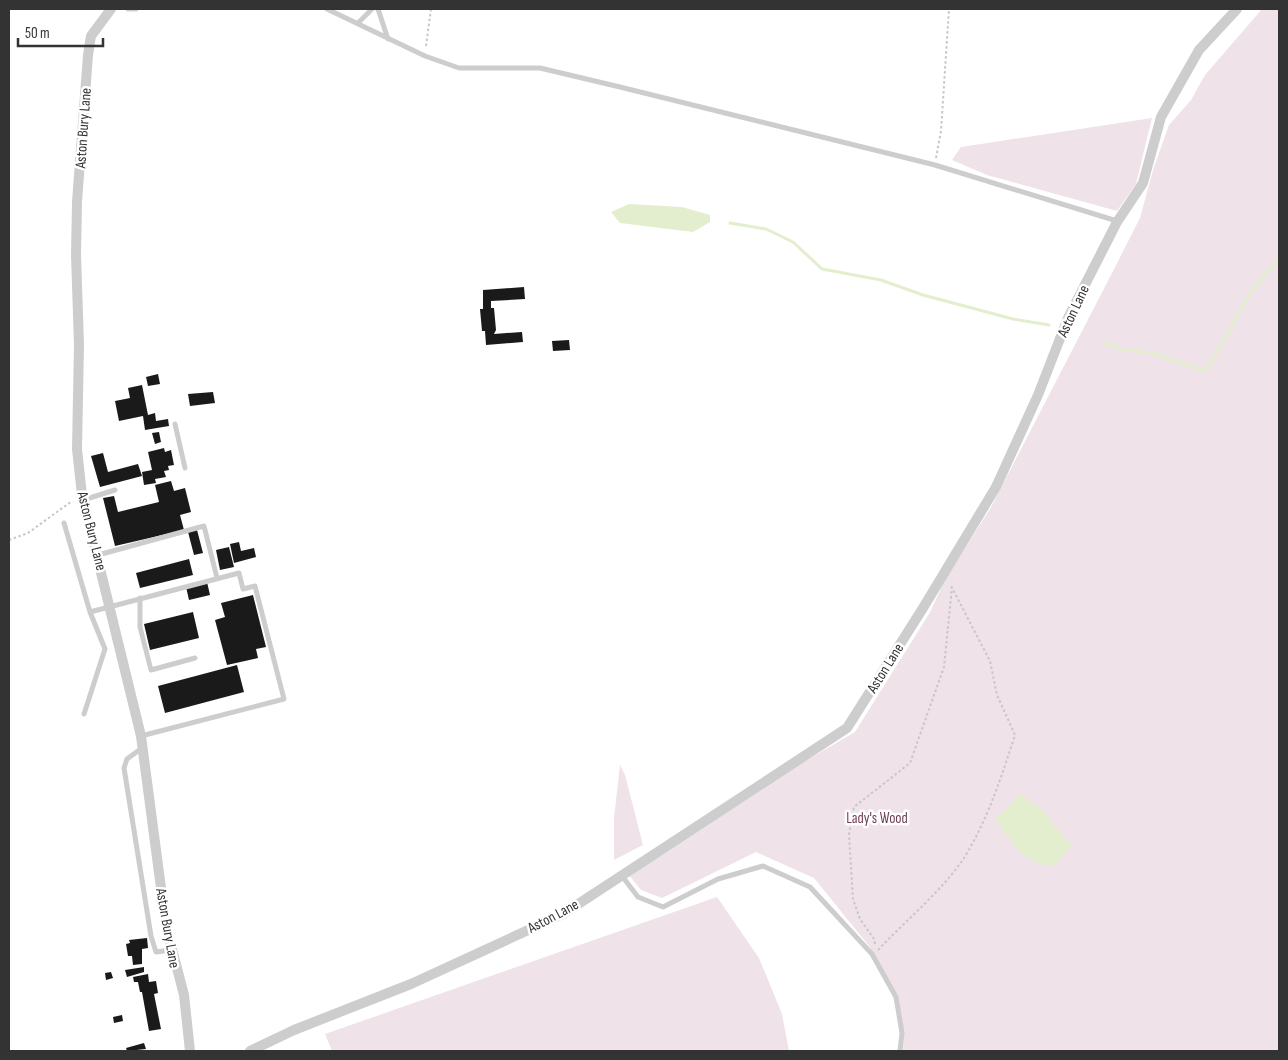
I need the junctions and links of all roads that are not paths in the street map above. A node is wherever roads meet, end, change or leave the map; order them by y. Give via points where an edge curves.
1 (111, 9) edge
2 (128, 9) edge
3 (136, 9) edge
4 (327, 9) edge
5 (372, 9) edge
6 (378, 9) edge
7 (1237, 9) edge
8 (358, 23) junction
9 (388, 39) junction
10 (1117, 222) junction
11 (174, 424) dead end
12 (185, 468) dead end
13 (115, 490) dead end
14 (82, 497) junction
15 (64, 523) dead end
16 (98, 555) junction
17 (217, 578) junction
18 (140, 598) junction
19 (110, 605) junction
20 (90, 612) junction
21 (196, 658) dead end
22 (84, 714) dead end
23 (141, 736) junction
24 (143, 748) junction
25 (622, 875) junction
26 (170, 950) junction
27 (190, 1051) edge
28 (250, 1051) edge
29 (900, 1051) edge

1 - 14 street, Aston Bury Lane via 91,36 77,202 77,449
2 - 3 lane
4 - 8 lane
5 - 8 lane
6 - 9 lane
7 - 10 street, Aston Lane via 1199,50 1161,117 1143,183
8 - 9 lane
9 - 10 lane via 459,68 540,68 935,165
10 - 25 street, Aston Lane via 1068,318 1038,395 996,486 847,728
11 - 12 lane
13 - 14 lane
14 - 16 street, Aston Bury Lane
15 - 20 lane
16 - 17 lane via 204,526
16 - 19 street, Aston Bury Lane
17 - 18 lane
17 - 23 lane via 239,573 243,589 255,586 284,699
18 - 19 lane
18 - 21 lane via 140,627 151,670
19 - 20 lane
19 - 23 street, Aston Bury Lane
20 - 22 lane via 105,649
23 - 24 street, Aston Bury Lane
24 - 26 street, Aston Bury Lane
24 - 26 lane via 126,759 124,768 151,936 156,952
25 - 28 street, Aston Lane via 564,914 412,984 294,1030
25 - 29 lane via 638,896 663,907 718,879 764,866 810,887 872,954 896,997 902,1033
26 - 27 street, Aston Bury Lane via 184,995

